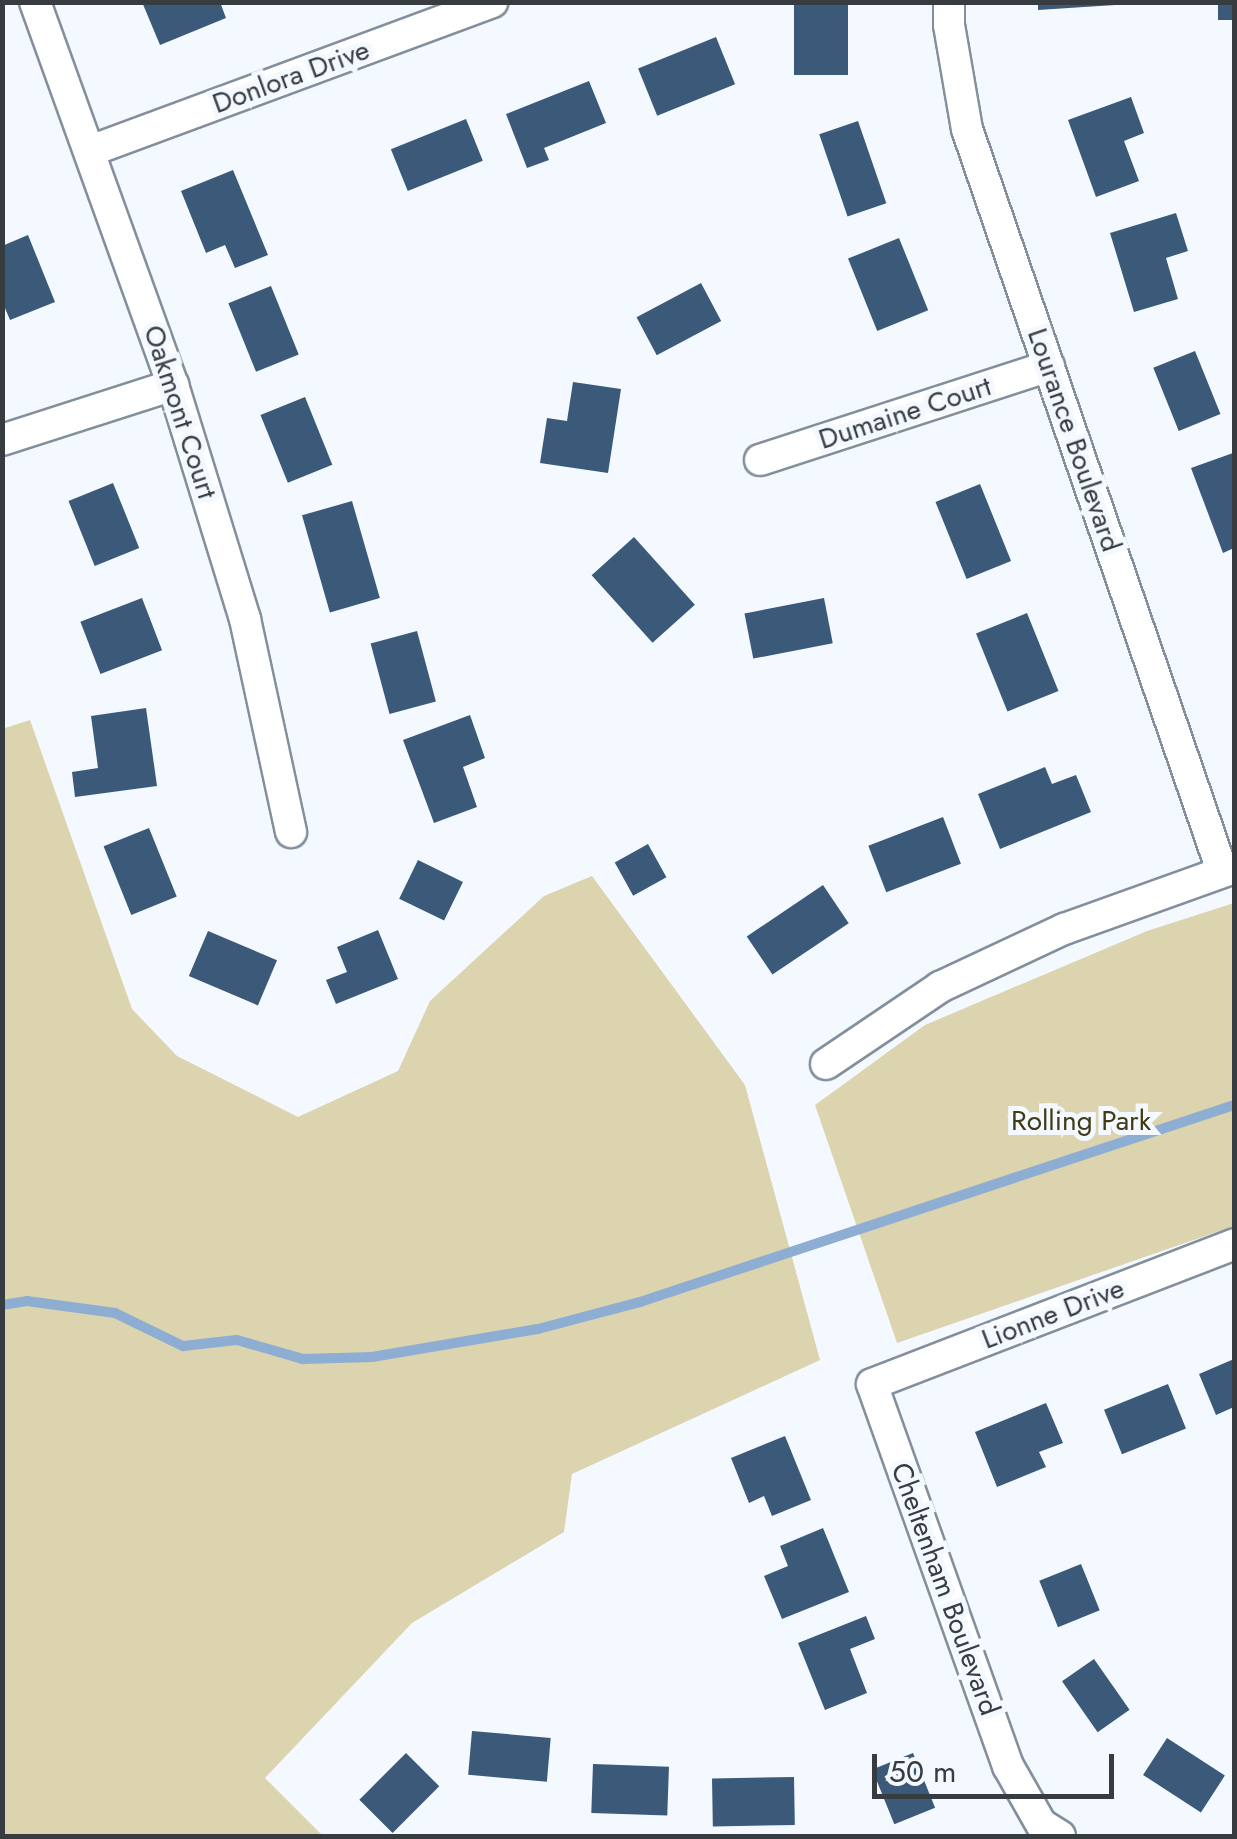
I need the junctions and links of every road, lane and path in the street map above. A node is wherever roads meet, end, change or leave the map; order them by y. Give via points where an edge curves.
1 (34, 2) edge
2 (492, 2) edge
3 (949, 2) edge
4 (90, 151) junction
5 (1050, 366) junction
6 (173, 385) junction
7 (2, 440) edge
8 (760, 460) dead end
9 (291, 832) dead end
10 (1228, 870) edge
11 (826, 1064) dead end
12 (1234, 1244) edge
13 (872, 1384) joint
14 (1041, 1832) edge

1 - 4 street, Oakmont Court
2 - 4 street, Donlora Drive
3 - 5 street, Lourance Boulevard via 967,129
4 - 6 street, Oakmont Court
5 - 8 street, Dumaine Court
5 - 10 street, Lourance Boulevard
6 - 7 street
6 - 9 street, Oakmont Court via 246,619
10 - 11 street via 1064,928 940,987
12 - 13 street, Lionne Drive
13 - 14 street, Cheltenham Boulevard via 1008,1766

